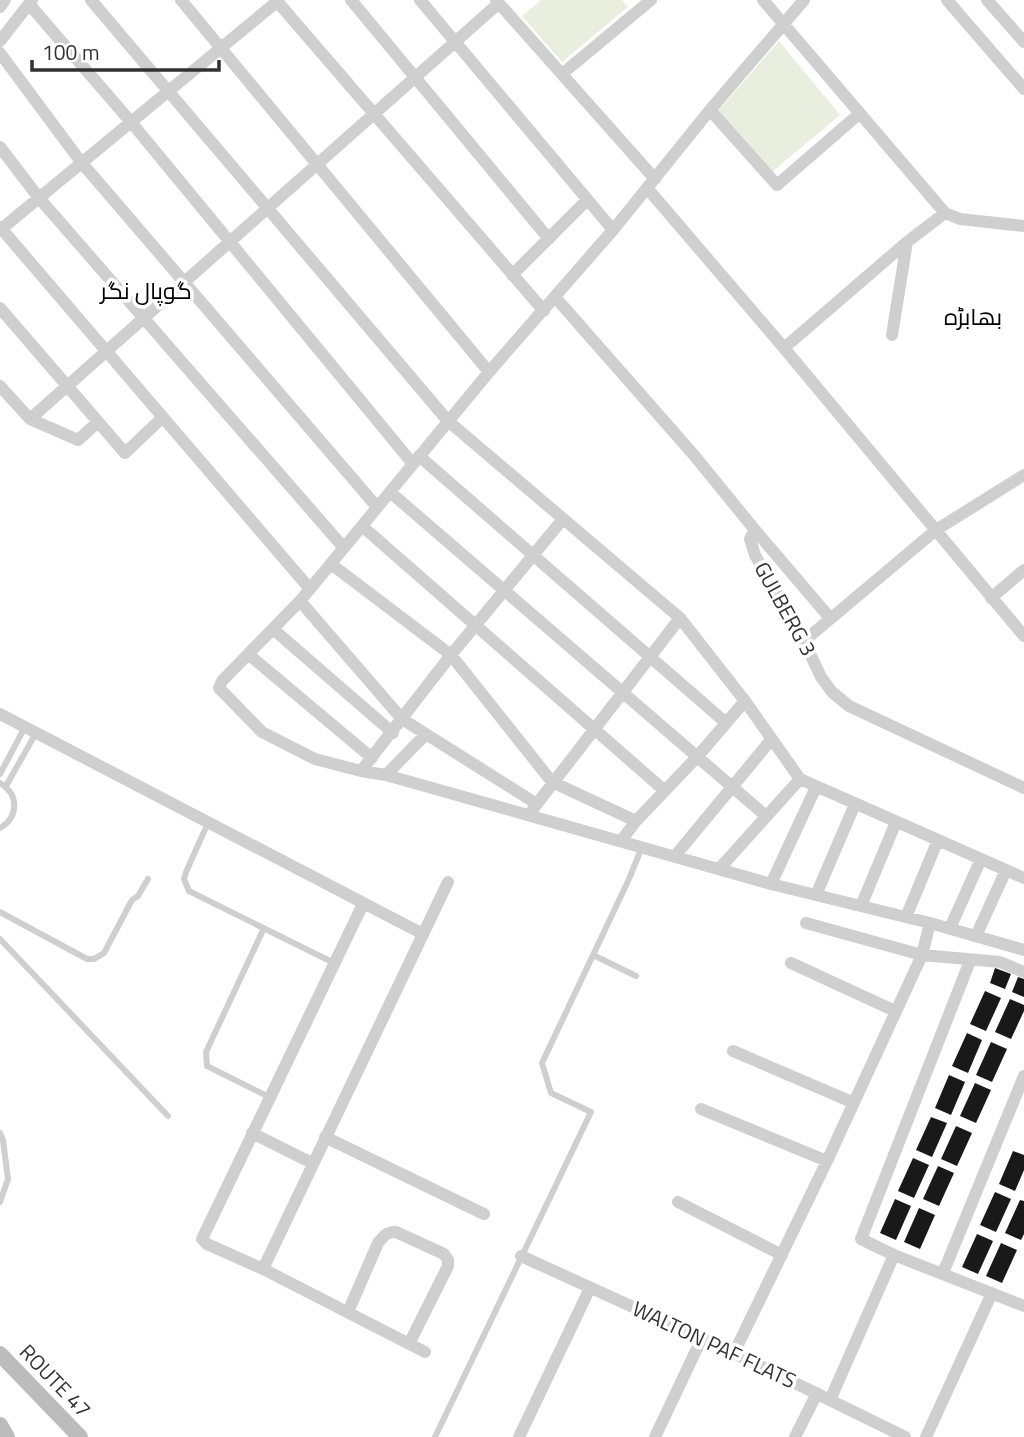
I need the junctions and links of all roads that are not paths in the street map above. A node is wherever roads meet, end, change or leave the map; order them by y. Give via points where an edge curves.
1 (5, 0) edge
2 (91, 0) edge
3 (181, 0) edge
4 (351, 0) edge
5 (420, 0) edge
6 (651, 0) edge
7 (763, 0) edge
8 (804, 0) edge
9 (947, 0) edge
10 (987, 0) edge
11 (277, 1) edge
12 (30, 2) edge
13 (498, 2) edge
14 (0, 7) edge
15 (783, 24) junction
16 (0, 41) edge
17 (455, 42) junction
18 (1024, 42) edge
19 (221, 47) junction
20 (0, 53) edge
21 (562, 74) junction
22 (415, 77) junction
23 (1024, 89) edge
24 (169, 90) junction
25 (710, 110) junction
26 (374, 114) junction
27 (859, 114) junction
28 (131, 122) junction
29 (0, 147) edge
30 (81, 162) junction
31 (317, 164) junction
32 (651, 183) junction
33 (39, 198) junction
34 (587, 200) junction
35 (268, 207) junction
36 (946, 213) junction
37 (1024, 226) edge
38 (1, 229) edge
39 (613, 230) junction
40 (549, 239) junction
41 (230, 242) junction
42 (907, 242) junction
43 (512, 275) junction
44 (184, 282) junction
45 (555, 297) junction
46 (0, 308) edge
47 (544, 311) junction
48 (144, 318) junction
49 (892, 335) dead end
50 (784, 348) junction
51 (105, 352) junction
52 (489, 372) junction
53 (0, 386) edge
54 (67, 386) junction
55 (162, 418) junction
56 (30, 419) junction
57 (449, 421) junction
58 (98, 422) junction
59 (416, 460) junction
60 (1024, 475) edge
61 (390, 492) junction
62 (377, 507) junction
63 (563, 519) junction
64 (362, 526) junction
65 (755, 530) junction
66 (936, 530) junction
67 (344, 548) junction
68 (533, 555) junction
69 (331, 564) junction
70 (1024, 570) edge
71 (310, 589) junction
72 (504, 590) junction
73 (991, 598) junction
74 (300, 601) junction
75 (680, 618) junction
76 (830, 618) junction
77 (475, 625) junction
78 (273, 629) junction
79 (1024, 636) edge
80 (804, 640) junction
81 (248, 654) junction
82 (451, 654) junction
83 (651, 657) junction
84 (622, 692) junction
85 (745, 701) junction
86 (0, 714) edge
87 (402, 719) junction
88 (725, 722) junction
89 (593, 729) junction
90 (31, 730) junction
91 (393, 733) junction
92 (426, 734) junction
93 (771, 740) junction
94 (697, 757) junction
95 (372, 758) junction
96 (361, 771) junction
97 (0, 774) edge
98 (387, 775) junction
99 (800, 779) junction
100 (552, 782) junction
101 (3, 784) edge
102 (732, 787) junction
103 (816, 787) junction
104 (1024, 788) edge
105 (665, 791) junction
106 (537, 804) junction
107 (855, 804) junction
108 (766, 816) junction
109 (528, 817) junction
110 (636, 821) junction
111 (208, 822) junction
112 (896, 822) junction
113 (0, 828) edge
114 (938, 840) junction
115 (621, 841) junction
116 (642, 846) junction
117 (675, 856) junction
118 (981, 859) junction
119 (719, 869) junction
120 (1006, 870) junction
121 (1024, 878) edge
122 (148, 879) dead end
123 (448, 881) dead end
124 (771, 884) junction
125 (816, 895) junction
126 (363, 904) junction
127 (861, 906) junction
128 (0, 912) edge
129 (906, 917) junction
130 (806, 923) dead end
131 (930, 923) junction
132 (264, 928) junction
133 (950, 929) junction
134 (423, 934) junction
135 (976, 936) junction
136 (0, 939) edge
137 (1023, 946) edge
138 (593, 954) junction
139 (922, 956) junction
140 (970, 961) junction
141 (334, 963) junction
142 (791, 963) dead end
143 (1024, 972) edge
144 (636, 976) dead end
145 (895, 1011) junction
146 (733, 1051) dead end
147 (1024, 1076) edge
148 (269, 1097) junction
149 (852, 1102) junction
150 (701, 1109) dead end
151 (168, 1116) dead end
152 (0, 1133) edge
153 (252, 1133) junction
154 (325, 1137) junction
155 (827, 1161) junction
156 (312, 1163) junction
157 (0, 1202) edge
158 (678, 1202) dead end
159 (484, 1214) dead end
160 (782, 1255) junction
161 (894, 1255) junction
162 (521, 1256) junction
163 (263, 1269) junction
164 (943, 1273) junction
165 (590, 1288) junction
166 (992, 1293) junction
167 (1023, 1303) edge
168 (348, 1312) junction
169 (701, 1340) junction
170 (410, 1344) junction
171 (425, 1352) dead end
172 (0, 1353) edge
173 (734, 1353) junction
174 (817, 1394) junction
175 (831, 1400) junction
176 (0, 1425) edge
177 (7, 1437) edge
178 (80, 1437) edge
179 (435, 1437) edge
180 (519, 1437) edge
181 (655, 1437) edge
182 (795, 1437) edge
183 (905, 1437) edge
184 (926, 1437) edge

1 - 14 street
2 - 24 street
3 - 19 street
4 - 22 street
5 - 17 street
6 - 21 street
7 - 15 street
8 - 15 street
9 - 23 street
10 - 18 street
11 - 19 street
11 - 26 street
12 - 16 street
12 - 28 street
13 - 17 street
13 - 21 street
15 - 25 street
15 - 27 street
17 - 22 street
17 - 34 street
19 - 24 street
19 - 31 street
20 - 30 street
21 - 32 street
22 - 26 street
22 - 40 street
24 - 28 street
24 - 35 street
25 - 27 street via 777,185
25 - 32 street
26 - 31 street
26 - 43 street
27 - 36 street
28 - 30 street
28 - 41 street
29 - 33 street
30 - 33 street
30 - 44 street
31 - 35 street
31 - 52 street
32 - 39 street
32 - 50 street
33 - 38 street
33 - 48 street
34 - 39 street
34 - 40 street
35 - 41 street
35 - 57 street
36 - 37 street via 960,219
36 - 42 street
38 - 51 street
39 - 45 street
40 - 43 street
41 - 44 street
41 - 59 street
42 - 49 street
42 - 50 street
43 - 47 street
44 - 48 street
44 - 62 street
45 - 47 street
45 - 65 street
46 - 54 street
47 - 52 street
48 - 51 street
48 - 67 street
50 - 66 street
51 - 54 street
51 - 55 street
52 - 57 street
53 - 56 street
54 - 56 street
54 - 58 street
55 - 58 street via 125,453
55 - 71 street
56 - 58 street via 78,440
57 - 59 street
57 - 63 street
59 - 61 street
59 - 68 street
60 - 66 street
61 - 62 street
61 - 72 street
62 - 64 street
63 - 68 street
63 - 75 street
64 - 67 street
64 - 77 street
65 - 76 street
65 - 80 street, GULBERG 3 via 750,539 755,555
66 - 73 street
66 - 76 street
67 - 69 street
68 - 72 street
68 - 83 street
69 - 71 street
69 - 82 street
70 - 73 street
71 - 74 street
72 - 77 street
72 - 84 street
73 - 79 street
74 - 78 street
74 - 87 street
75 - 83 street
75 - 85 street
76 - 80 street
77 - 82 street
77 - 89 street
78 - 81 street
78 - 91 street
80 - 104 street, GULBERG 3 via 821,677 849,706
81 - 95 street
81 - 96 street via 219,688 262,732 315,759
82 - 87 street
82 - 100 street
83 - 84 street
83 - 88 street
84 - 89 street
84 - 94 street
85 - 88 street
85 - 93 street
86 - 90 street
87 - 91 street
87 - 92 street
88 - 94 street
89 - 100 street
89 - 105 street
90 - 97 lane
90 - 101 lane
90 - 111 street
91 - 95 street
92 - 98 street
92 - 106 street
93 - 99 street
93 - 102 street
94 - 102 street
94 - 105 street
95 - 96 street
96 - 98 street
98 - 109 street
99 - 103 street
99 - 108 street
100 - 106 street
100 - 110 street
101 - 113 lane via 12,793 14,812
102 - 108 street
102 - 117 street
103 - 107 street
103 - 124 street
105 - 110 street
106 - 109 street
107 - 112 street
107 - 125 street
108 - 119 street
109 - 115 street
110 - 115 street
111 - 126 street
111 - 132 lane via 184,879 189,891
112 - 114 street
112 - 127 street
114 - 118 street
114 - 129 street
115 - 116 street
116 - 117 street
116 - 138 lane
117 - 119 street
118 - 120 street
118 - 133 street
119 - 124 street
120 - 121 street
120 - 135 street
122 - 128 lane via 104,953 94,959 82,957
123 - 134 street
124 - 125 street
125 - 127 street
126 - 134 street
126 - 141 street
127 - 129 street
129 - 131 street
130 - 139 street
131 - 133 street
131 - 139 street
132 - 141 lane
132 - 148 lane via 205,1052 205,1061 213,1070
133 - 135 street
134 - 154 street
135 - 137 street
136 - 151 lane
138 - 144 lane
138 - 162 lane via 541,1063 551,1093 591,1112
139 - 140 street
139 - 145 street
140 - 143 street via 1000,962
140 - 161 street via 861,1239
141 - 148 street
142 - 145 street
145 - 149 street
146 - 149 street
147 - 164 street
148 - 153 street
149 - 155 street
150 - 155 street
152 - 157 lane via 8,1179
153 - 156 street
153 - 163 street via 202,1239
154 - 156 street
154 - 159 street
155 - 160 street
156 - 163 street
158 - 160 street
160 - 173 street
161 - 164 street
161 - 175 street
162 - 165 street, WALTON PAF FLATS
162 - 179 lane
163 - 168 street
164 - 166 street
165 - 169 street, WALTON PAF FLATS
165 - 180 street
166 - 167 street
166 - 184 street
168 - 170 street
168 - 170 street via 378,1243 391,1231 444,1254 448,1266
169 - 173 street, WALTON PAF FLATS
169 - 181 street
170 - 171 street
172 - 178 street, ROUTE 47
173 - 174 street, WALTON PAF FLATS
174 - 175 street, WALTON PAF FLATS
174 - 182 street
175 - 183 street, WALTON PAF FLATS
176 - 177 street

